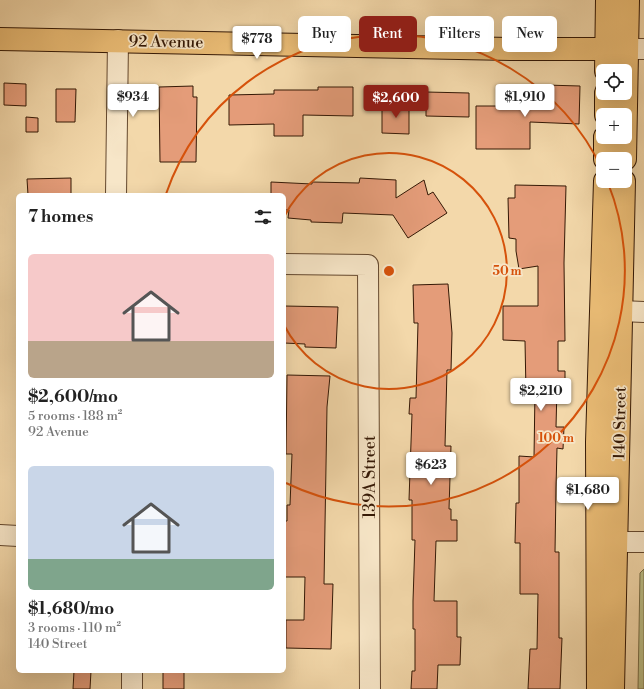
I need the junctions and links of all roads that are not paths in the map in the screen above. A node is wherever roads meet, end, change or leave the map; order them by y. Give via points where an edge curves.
1 (607, 0) edge
2 (628, 0) edge
3 (0, 39) edge
4 (118, 40) junction
5 (626, 49) edge
6 (612, 64) edge
7 (625, 152) edge
8 (605, 188) edge
9 (624, 188) edge
10 (116, 193) edge
11 (286, 264) edge
12 (621, 311) junction
13 (644, 312) edge
14 (597, 442) junction
15 (0, 535) edge
16 (16, 536) edge
17 (615, 542) junction
18 (644, 542) edge
19 (132, 673) edge
20 (132, 689) edge
21 (370, 689) edge
22 (598, 689) edge
23 (613, 689) edge

1 - 5 main road
2 - 5 main road
3 - 4 main road, 92 Avenue
4 - 5 main road, 92 Avenue via 506,49
4 - 10 street
5 - 6 main road
5 - 7 main road
8 - 14 main road, 140 Street
9 - 12 main road, 140 Street
11 - 21 street, 139A Street via 368,265
12 - 13 street
12 - 17 main road, 140 Street
14 - 17 main road via 606,462 605,534 608,540
14 - 22 main road, 140 Street
15 - 16 street
17 - 18 street
17 - 23 main road, 140 Street
19 - 20 street

